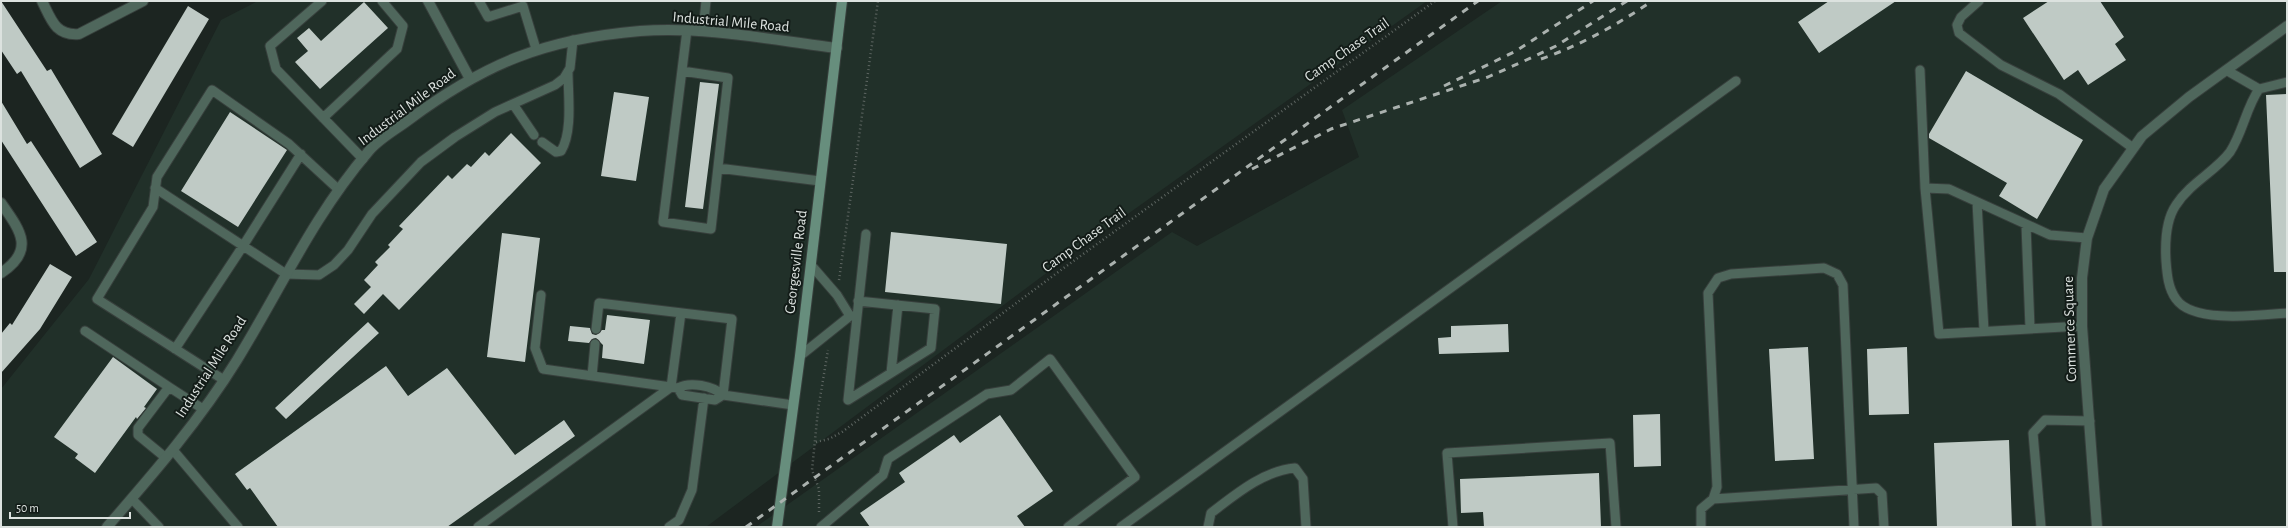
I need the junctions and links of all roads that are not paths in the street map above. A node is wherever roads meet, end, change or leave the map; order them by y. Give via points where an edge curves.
1 (42, 1) edge
2 (143, 1) edge
3 (322, 1) edge
4 (382, 1) edge
5 (428, 1) edge
6 (479, 1) edge
7 (706, 1) edge
8 (842, 1) edge
9 (1979, 1) edge
10 (2287, 26) edge
11 (687, 30) junction
12 (703, 31) junction
13 (573, 40) junction
14 (836, 48) junction
15 (536, 49) junction
16 (1920, 70) dead end
17 (2226, 70) junction
18 (682, 71) junction
19 (568, 72) junction
20 (470, 79) junction
21 (1736, 81) dead end
22 (2287, 82) edge
23 (2259, 89) junction
24 (513, 104) junction
25 (323, 118) junction
26 (534, 134) dead end
27 (542, 142) dead end
28 (2133, 148) junction
29 (300, 154) junction
30 (363, 158) junction
31 (718, 168) junction
32 (820, 181) junction
33 (155, 188) junction
34 (1925, 188) junction
35 (339, 190) junction
36 (1976, 202) junction
37 (1, 203) edge
38 (2026, 225) junction
39 (866, 234) dead end
40 (2087, 238) junction
41 (243, 246) junction
42 (812, 265) junction
43 (1, 273) edge
44 (286, 274) junction
45 (541, 295) dead end
46 (858, 301) junction
47 (898, 305) junction
48 (681, 313) junction
49 (2287, 313) edge
50 (854, 316) junction
51 (2082, 326) junction
52 (2030, 328) junction
53 (596, 329) dead end
54 (85, 331) dead end
55 (1984, 331) junction
56 (595, 344) dead end
57 (175, 348) junction
58 (800, 356) junction
59 (890, 373) junction
60 (592, 376) junction
61 (224, 380) junction
62 (169, 387) junction
63 (674, 387) junction
64 (723, 395) junction
65 (704, 398) junction
66 (793, 405) junction
67 (203, 409) junction
68 (2090, 421) junction
69 (173, 450) junction
70 (166, 458) junction
71 (1852, 491) junction
72 (132, 499) junction
73 (1713, 499) junction
74 (107, 527) edge
75 (159, 527) edge
76 (238, 527) edge
77 (478, 527) edge
78 (669, 527) edge
79 (777, 527) edge
80 (820, 527) edge
81 (1068, 527) edge
82 (1121, 527) edge
83 (1208, 527) edge
84 (1306, 527) edge
85 (1453, 527) edge
86 (1616, 527) edge
87 (1701, 527) edge
88 (1854, 527) edge
89 (1884, 527) edge
90 (2041, 527) edge
91 (2096, 527) edge

1 - 2 street via 59,30 68,35 79,34
3 - 25 lane via 270,46 276,69
4 - 25 lane via 403,26 397,49
5 - 20 street
6 - 15 lane via 488,17 523,6
7 - 12 lane
8 - 14 main road, Georgesville Road
9 - 28 lane via 1960,17 1957,25 1960,33 2000,65 2059,94
10 - 17 street, Commerce Square
11 - 12 street, Industrial Mile Road
11 - 13 street, Industrial Mile Road via 642,31
11 - 18 lane
12 - 14 street, Industrial Mile Road
13 - 15 street, Industrial Mile Road
13 - 19 lane
14 - 32 main road, Georgesville Road
15 - 20 street, Industrial Mile Road via 499,63
16 - 34 lane
17 - 23 lane
17 - 28 street, Commerce Square via 2142,136
18 - 31 lane via 728,78
18 - 31 lane via 663,222 711,229
19 - 24 lane via 554,85
19 - 27 lane via 569,110 565,145 561,151 556,152
20 - 30 street, Industrial Mile Road via 434,101 375,145
21 - 82 lane
22 - 23 lane
23 - 49 lane via 2229,153 2188,189 2174,207 2165,240 2167,267 2170,289 2177,301 2188,309 2208,315
24 - 26 lane
24 - 44 lane via 454,137 422,162 372,214 348,250 334,265 319,275
25 - 30 lane
28 - 40 street, Commerce Square via 2104,189
29 - 33 lane via 212,90 157,177
29 - 35 lane
29 - 41 lane
30 - 35 street, Industrial Mile Road
31 - 32 lane
32 - 42 main road, Georgesville Road
33 - 41 lane
33 - 57 lane via 153,207 97,299
34 - 36 lane via 1949,189
34 - 55 lane via 1939,334
35 - 44 street, Industrial Mile Road via 316,221
36 - 38 lane
36 - 55 lane
37 - 43 street via 22,235 19,257
38 - 40 lane via 2050,235
38 - 52 lane
39 - 46 lane
40 - 51 street, Commerce Square via 2082,278
41 - 44 lane
41 - 57 lane
42 - 50 lane
42 - 58 main road, Georgesville Road
44 - 61 street, Industrial Mile Road
45 - 60 lane via 535,348 544,369
46 - 47 lane
46 - 50 lane
47 - 59 lane
47 - 59 lane via 935,309 931,348
48 - 53 lane via 599,303
48 - 63 lane
48 - 64 lane via 732,319
50 - 58 lane
50 - 59 lane via 848,400
51 - 52 lane
51 - 68 street, Commerce Square
52 - 55 lane
54 - 62 lane
56 - 60 lane
57 - 61 lane
58 - 66 main road, Georgesville Road
60 - 63 lane
61 - 67 street, Industrial Mile Road
62 - 67 lane
62 - 70 lane via 138,428 138,435
63 - 64 lane via 685,384 716,389
63 - 65 lane via 682,396
63 - 77 lane
64 - 65 lane via 715,400
64 - 66 lane
65 - 78 lane via 692,490 679,520
66 - 79 main road, Georgesville Road
67 - 69 street, Industrial Mile Road
68 - 90 lane via 2045,420 2033,433
68 - 91 street, Commerce Square
69 - 70 street, Industrial Mile Road
69 - 76 lane
70 - 72 street, Industrial Mile Road
71 - 73 lane
71 - 73 lane via 1843,285 1838,274 1824,268 1731,274 1718,278 1708,293 1717,487
71 - 88 lane
71 - 89 lane via 1876,488 1882,494
72 - 74 street, Industrial Mile Road
72 - 75 lane
73 - 87 lane via 1701,509
80 - 81 lane via 883,475 888,459 988,394 1011,390 1050,359 1135,477
83 - 84 lane via 1211,513 1246,487 1280,469 1295,468 1303,479
85 - 86 lane via 1447,453 1610,443

